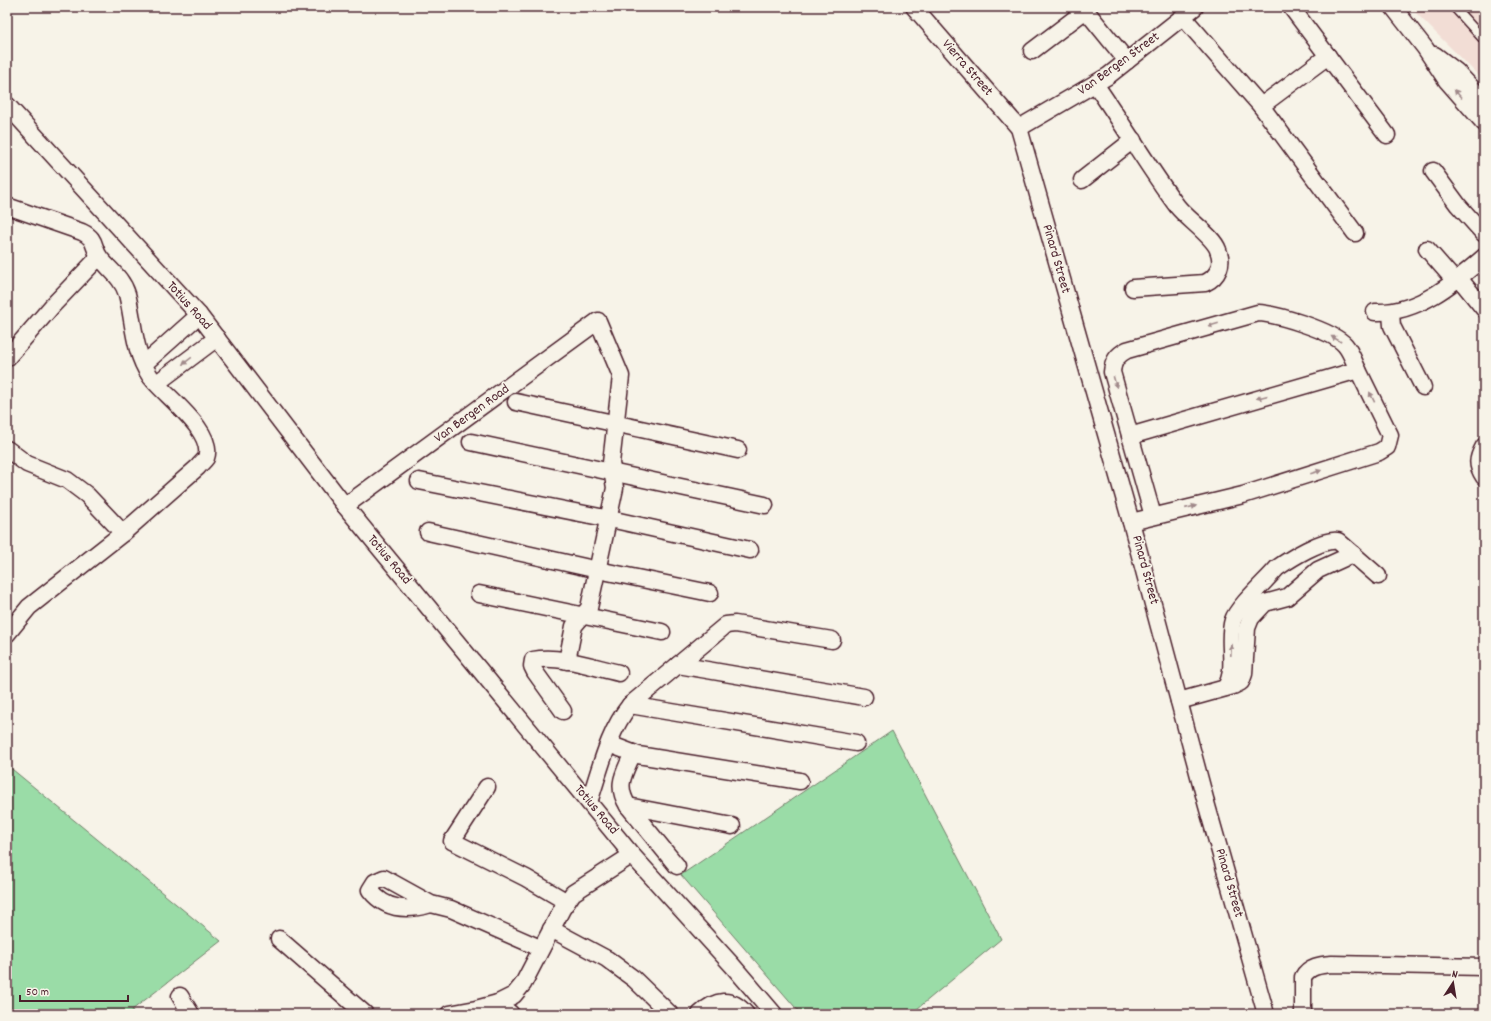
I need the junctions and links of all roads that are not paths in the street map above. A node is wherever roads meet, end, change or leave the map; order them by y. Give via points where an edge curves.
1 (914, 7) edge
2 (1291, 7) edge
3 (1393, 7) edge
4 (1454, 7) edge
5 (1085, 9) edge
6 (1189, 12) edge
7 (1484, 40) edge
8 (1425, 48) junction
9 (1032, 51) dead end
10 (1328, 56) junction
11 (1127, 61) junction
12 (1095, 84) junction
13 (1484, 101) edge
14 (1261, 106) junction
15 (8, 108) edge
16 (1484, 123) edge
17 (1019, 128) junction
18 (1387, 135) dead end
19 (1133, 140) junction
20 (1433, 171) dead end
21 (1082, 180) dead end
22 (7, 206) edge
23 (1355, 233) dead end
24 (1484, 234) edge
25 (1427, 249) dead end
26 (99, 257) junction
27 (1484, 257) edge
28 (1457, 280) junction
29 (1133, 288) dead end
30 (1484, 309) edge
31 (1375, 312) dead end
32 (1391, 313) junction
33 (199, 315) junction
34 (217, 338) junction
35 (7, 358) edge
36 (144, 364) junction
37 (1358, 370) junction
38 (157, 384) junction
39 (1423, 388) dead end
40 (516, 402) dead end
41 (616, 425) junction
42 (1130, 436) junction
43 (471, 442) dead end
44 (1484, 446) edge
45 (7, 449) edge
46 (738, 450) dead end
47 (612, 472) junction
48 (1484, 477) edge
49 (419, 481) dead end
50 (765, 505) dead end
51 (345, 506) junction
52 (1153, 516) junction
53 (610, 519) junction
54 (1132, 522) junction
55 (428, 532) dead end
56 (123, 533) junction
57 (750, 550) dead end
58 (1353, 554) junction
59 (598, 570) junction
60 (1378, 576) dead end
61 (1258, 589) junction
62 (710, 593) dead end
63 (479, 594) dead end
64 (1268, 601) junction
65 (584, 616) junction
66 (662, 632) dead end
67 (7, 634) edge
68 (832, 640) dead end
69 (567, 661) junction
70 (678, 665) junction
71 (619, 673) dead end
72 (1225, 688) junction
73 (864, 697) dead end
74 (1179, 701) junction
75 (630, 705) junction
76 (563, 711) dead end
77 (856, 743) dead end
78 (609, 744) junction
79 (633, 753) junction
80 (800, 781) dead end
81 (487, 787) dead end
82 (589, 802) junction
83 (628, 806) junction
84 (732, 826) dead end
85 (632, 855) junction
86 (677, 866) dead end
87 (567, 902) junction
88 (431, 904) dead end
89 (551, 929) junction
90 (279, 939) dead end
91 (540, 948) junction
92 (1484, 967) edge
93 (180, 996) dead end
94 (498, 1003) junction
95 (191, 1014) edge
96 (365, 1014) edge
97 (449, 1014) edge
98 (511, 1014) edge
99 (670, 1014) edge
100 (700, 1014) edge
101 (746, 1014) edge
102 (774, 1014) edge
103 (1266, 1014) edge
104 (1303, 1014) edge

1 - 17 street, Vierra Street
2 - 10 street
3 - 8 street
4 - 7 lane
5 - 9 street
5 - 11 street
6 - 11 street, Van Bergen Street
6 - 14 street
8 - 13 street via 1456,71
16 -> 8 street via 1447,81
10 - 14 street
10 - 18 street
11 - 12 street, Van Bergen Street
12 - 17 street, Van Bergen Street
12 - 19 street
14 - 23 street
15 - 33 street, Totius Road
17 - 54 street, Pinard Street
19 - 21 street
19 - 29 street via 1178,206 1218,248 1220,257 1217,274 1205,283
20 - 24 street
22 - 26 street via 87,234 92,238
25 - 28 street
26 - 35 street
26 - 36 street via 120,280 124,289
27 - 28 street
28 - 30 street
28 - 32 street via 1420,304
31 - 32 street
32 - 39 street via 1392,326
33 - 34 street, Totius Road
33 - 36 street
34 -> 38 street
34 - 51 street, Totius Road
36 - 38 street
37 -> 42 street
37 -> 42 street via 1345,345 1339,340 1270,313 1258,313 1127,350 1120,353 1112,372
52 -> 37 street via 1243,495 1383,450 1390,441 1390,435
38 - 56 street via 183,410 206,442 206,458
40 - 41 street
41 - 46 street
41 - 47 street
41 - 51 street, Van Bergen Road via 620,376 598,321
42 - 52 street
43 - 47 street
44 - 48 street via 1477,462
45 - 56 street via 27,464 67,480 87,495
47 - 50 street
47 - 53 street via 615,488
49 - 53 street
51 - 82 street, Totius Road
52 - 54 street
53 - 57 street
53 - 59 street
54 - 74 street, Pinard Street
55 - 59 street
56 - 67 street via 29,607
58 - 60 street
58 - 61 street via 1338,541 1325,542 1284,562
58 - 64 street via 1318,570 1287,597
59 - 62 street
59 - 65 street
61 - 64 street
72 -> 61 street via 1230,677 1233,620
63 - 65 street
64 - 72 street via 1251,618 1247,628 1243,678 1237,684
65 - 66 street
65 - 69 street via 574,626
68 - 70 street via 735,624 726,625
69 - 71 street
69 - 76 street via 534,660 532,666
70 - 73 street
70 - 75 street
72 - 74 street
74 - 103 street, Pinard Street
75 - 77 street
75 - 78 street via 622,715
78 - 79 street
78 - 82 street
79 - 80 street
79 - 83 street via 621,789 621,795
81 - 87 street via 452,841
82 - 85 street, Totius Road
83 - 84 street
83 - 86 street
85 - 87 street via 573,893
85 - 102 street, Totius Road
87 - 89 street
88 - 91 street via 451,909
89 - 91 street
89 - 99 street via 607,959 634,979
90 - 96 street
91 - 94 street via 523,984 514,995
92 - 104 street via 1332,964 1318,966 1311,968 1303,977
93 - 95 street
94 - 97 street
94 - 98 street
100 - 101 street via 718,1001 734,1005

